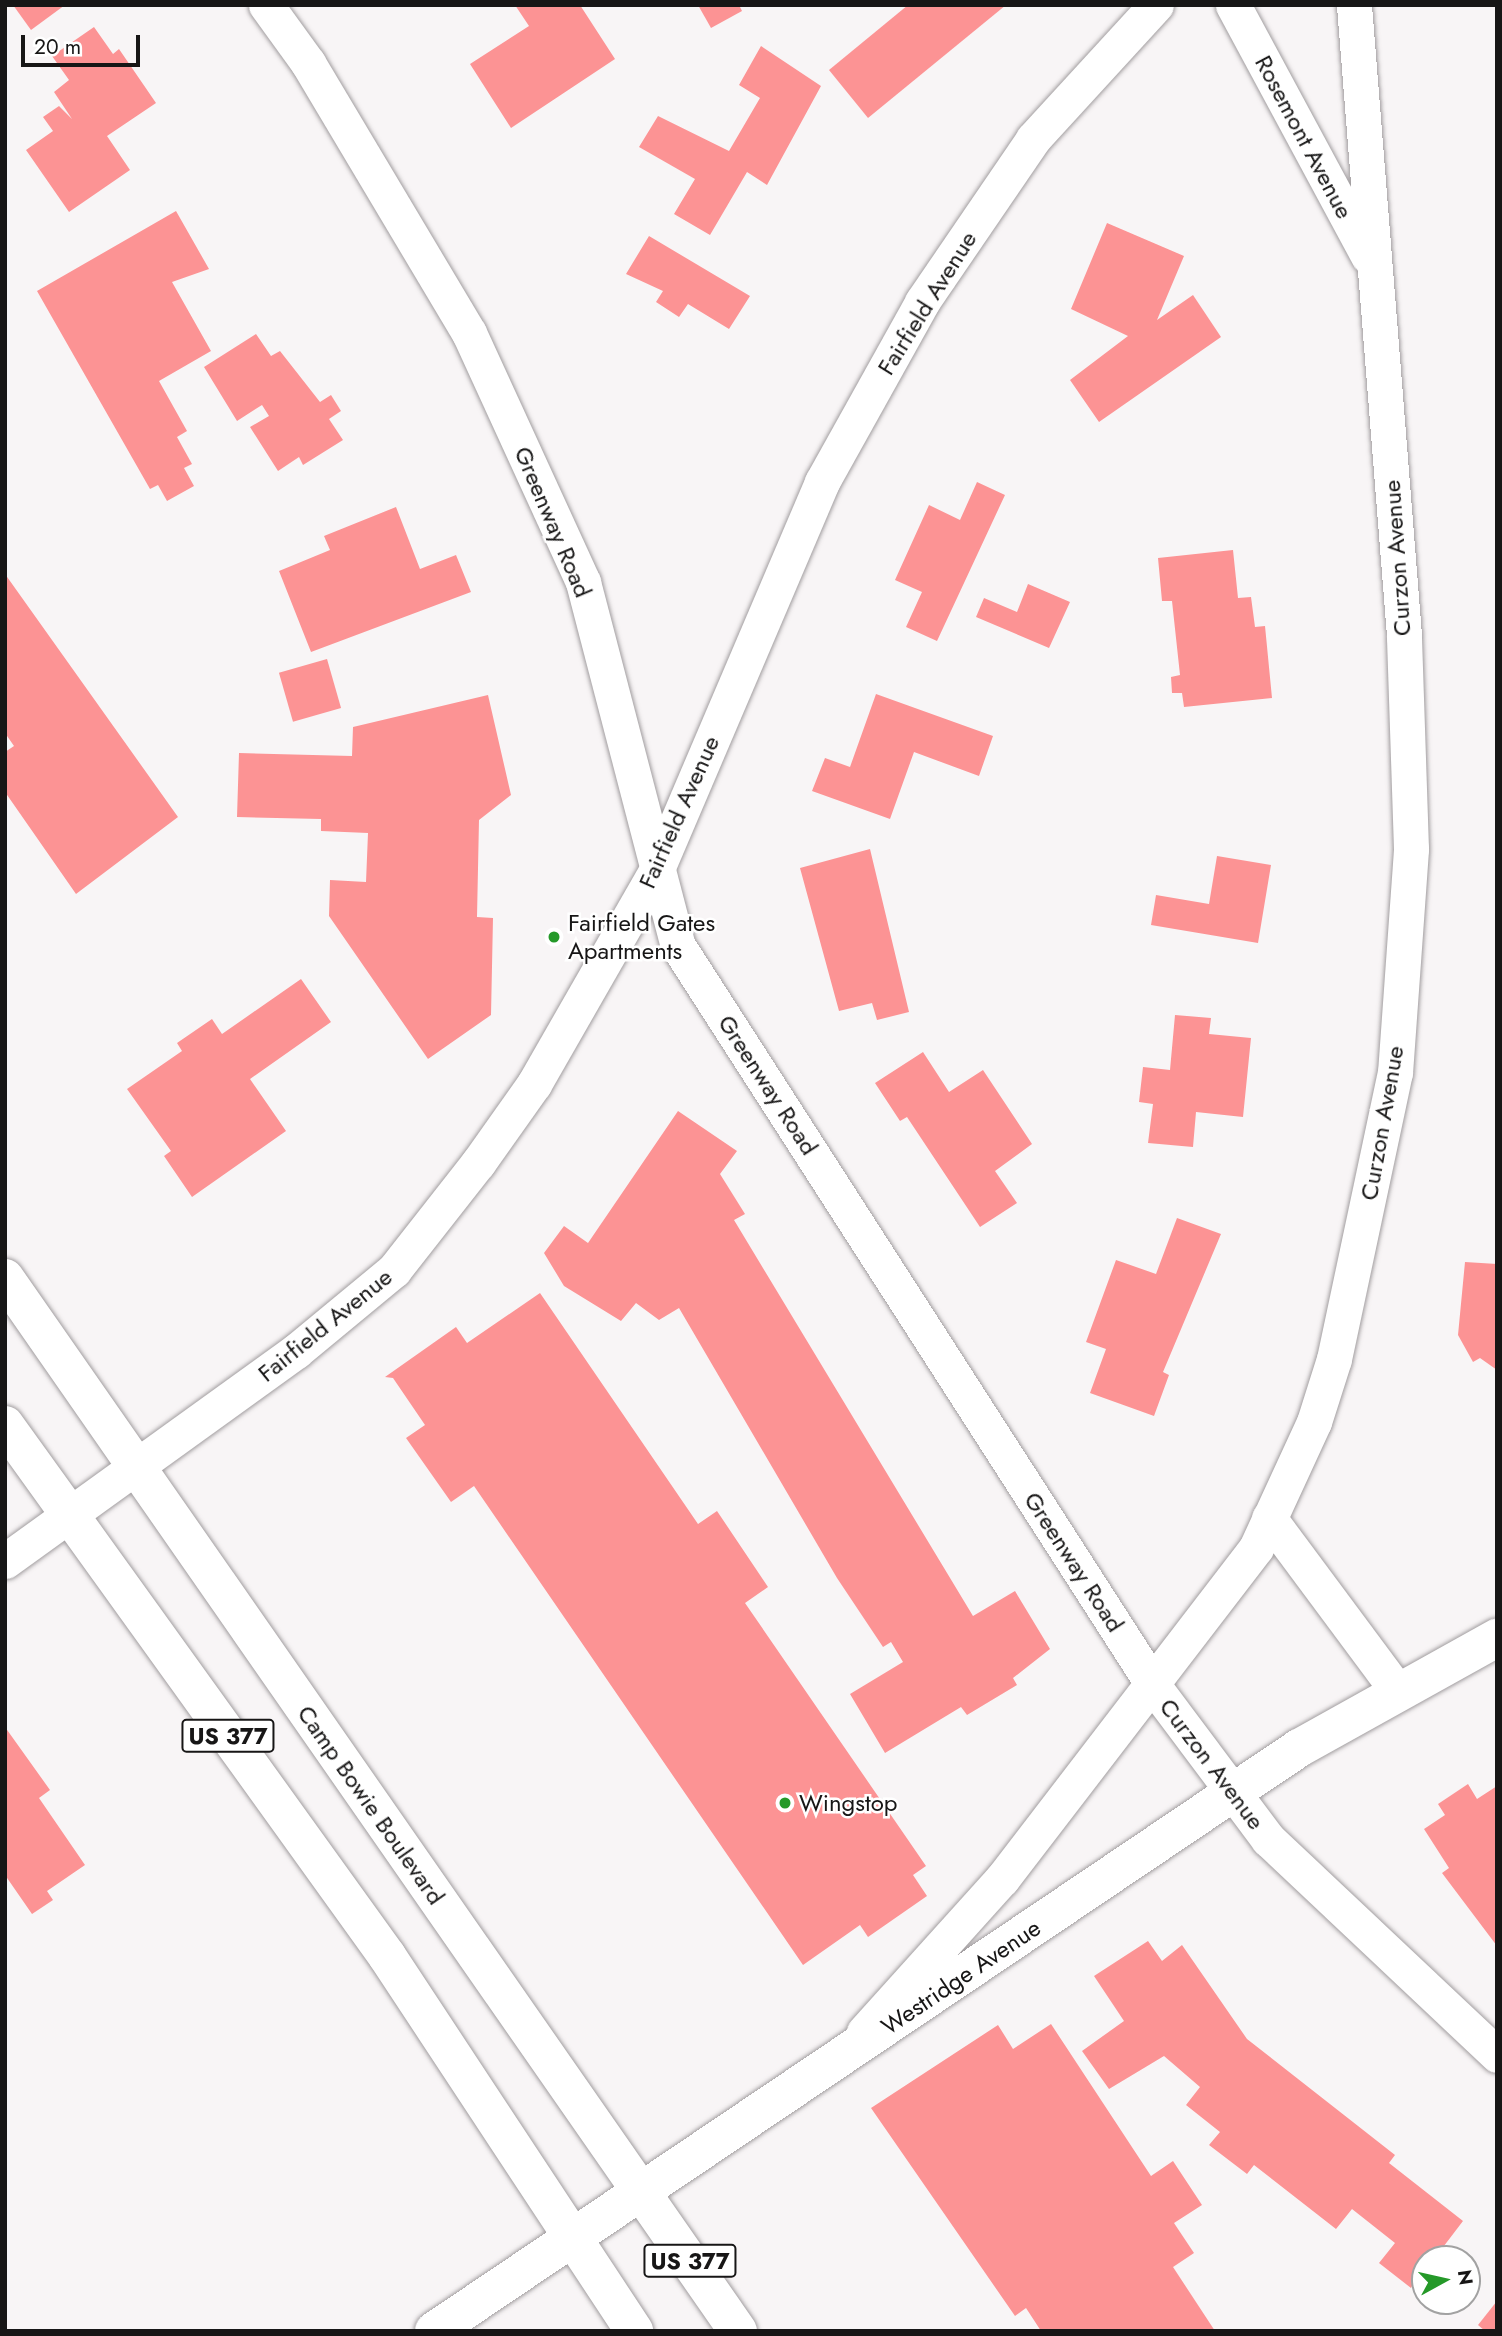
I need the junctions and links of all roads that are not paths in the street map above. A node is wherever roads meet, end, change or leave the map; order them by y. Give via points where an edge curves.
1 (266, 5) edge
2 (1156, 5) edge
3 (1233, 5) edge
4 (1354, 5) edge
5 (1375, 268) junction
6 (657, 869) junction
7 (5, 1278) edge
8 (5, 1425) edge
9 (135, 1471) junction
10 (66, 1517) junction
11 (1269, 1518) junction
12 (5, 1562) edge
13 (1497, 1638) edge
14 (1155, 1688) junction
15 (1398, 1692) junction
16 (1233, 1793) junction
17 (1497, 2055) edge
18 (841, 2057) junction
19 (642, 2191) junction
20 (573, 2238) junction
21 (434, 2331) edge
22 (634, 2331) edge
23 (738, 2331) edge

1 - 6 street, Greenway Road via 309,63 469,332 583,582
2 - 6 street, Fairfield Avenue via 1033,139 922,302 822,482
3 - 5 street, Rosemont Avenue
4 - 5 street, Curzon Avenue
5 - 11 street, Curzon Avenue via 1404,635 1411,849 1395,1073 1334,1359
6 - 9 street, Fairfield Avenue via 534,1084 394,1270
6 - 14 street, Greenway Road via 678,946
7 - 9 main road, Camp Bowie Boulevard / US 377
8 - 10 main road, US 377
9 - 10 street, Fairfield Avenue
9 - 19 main road, Camp Bowie Boulevard / US 377
10 - 12 street, Fairfield Avenue
10 - 20 main road, US 377 via 387,1956
11 - 14 street, Curzon Avenue via 1256,1548
11 - 15 street
13 - 15 main road, Westridge Avenue
14 - 16 street, Curzon Avenue
14 - 18 street via 1002,1879
15 - 16 main road, Westridge Avenue
16 - 17 street, Curzon Avenue via 1268,1839
16 - 18 main road, Westridge Avenue
18 - 19 main road, Westridge Avenue
19 - 20 main road, Westridge Avenue
19 - 23 main road, Camp Bowie Boulevard / US 377
20 - 21 main road, Westridge Avenue
20 - 22 main road, US 377

